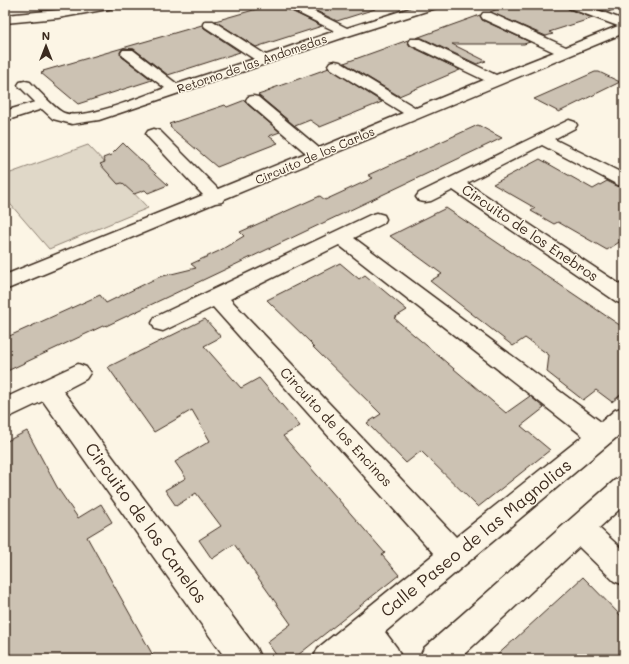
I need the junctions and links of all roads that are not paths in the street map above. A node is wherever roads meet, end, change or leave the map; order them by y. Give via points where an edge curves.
1 (108, 5) edge
2 (292, 5) edge
3 (432, 5) edge
4 (573, 5) edge
5 (412, 7) edge
6 (60, 10) edge
7 (487, 16) dead end
8 (5, 19) edge
9 (208, 24) dead end
10 (624, 24) edge
11 (624, 28) edge
12 (346, 32) junction
13 (416, 42) dead end
14 (566, 52) junction
15 (128, 53) dead end
16 (265, 60) junction
17 (335, 65) dead end
18 (496, 81) junction
19 (25, 85) dead end
20 (176, 90) junction
21 (254, 100) dead end
22 (44, 104) junction
23 (414, 114) junction
24 (5, 116) edge
25 (569, 125) dead end
26 (154, 134) dead end
27 (543, 139) junction
28 (317, 154) junction
29 (624, 181) edge
30 (455, 183) junction
31 (425, 197) dead end
32 (216, 198) junction
33 (377, 219) dead end
34 (342, 237) junction
35 (5, 282) edge
36 (624, 297) edge
37 (217, 298) junction
38 (163, 323) dead end
39 (78, 373) dead end
40 (47, 388) junction
41 (5, 409) edge
42 (624, 417) edge
43 (601, 436) junction
44 (624, 488) edge
45 (580, 529) junction
46 (455, 556) junction
47 (624, 571) edge
48 (364, 630) junction
49 (245, 659) edge
50 (329, 659) edge
51 (386, 659) edge
52 (435, 659) edge

1 - 6 street
2 - 12 street
3 - 5 street, Retorno de las Andomedas
4 - 10 street
5 - 12 street, Retorno de las Andomedas
6 - 8 street
7 - 14 street
9 - 16 street
11 - 14 street, Circuito de los Carlos
12 - 16 street, Retorno de las Andomedas
13 - 18 street
14 - 18 street, Circuito de los Carlos
15 - 20 street
16 - 20 street, Retorno de las Andomedas
17 - 23 street
18 - 23 street, Circuito de los Carlos
19 - 22 street
20 - 22 street, Retorno de las Andomedas via 94,117 72,119 58,116
21 - 28 street
22 - 24 street
23 - 28 street, Circuito de los Carlos
25 - 27 street, Circuito de los Enebros
26 - 32 street
27 - 29 street
27 - 30 street, Circuito de los Enebros
28 - 32 street, Circuito de los Carlos
30 - 31 street, Circuito de los Enebros
30 - 36 street, Circuito de los Enebros
32 - 35 street, Circuito de los Carlos
33 - 34 street
34 - 37 street
34 - 43 street
37 - 38 street
37 - 46 street, Circuito de los Encinos
39 - 40 street
40 - 41 street
40 - 49 street, Circuito de los Canelos
42 - 43 street, Calle Paseo de las Magnolias
43 - 46 street, Calle Paseo de las Magnolias
44 - 45 street
45 - 47 street
45 - 52 street
46 - 48 street, Calle Paseo de las Magnolias
48 - 50 street, Calle Paseo de las Magnolias
48 - 51 street

